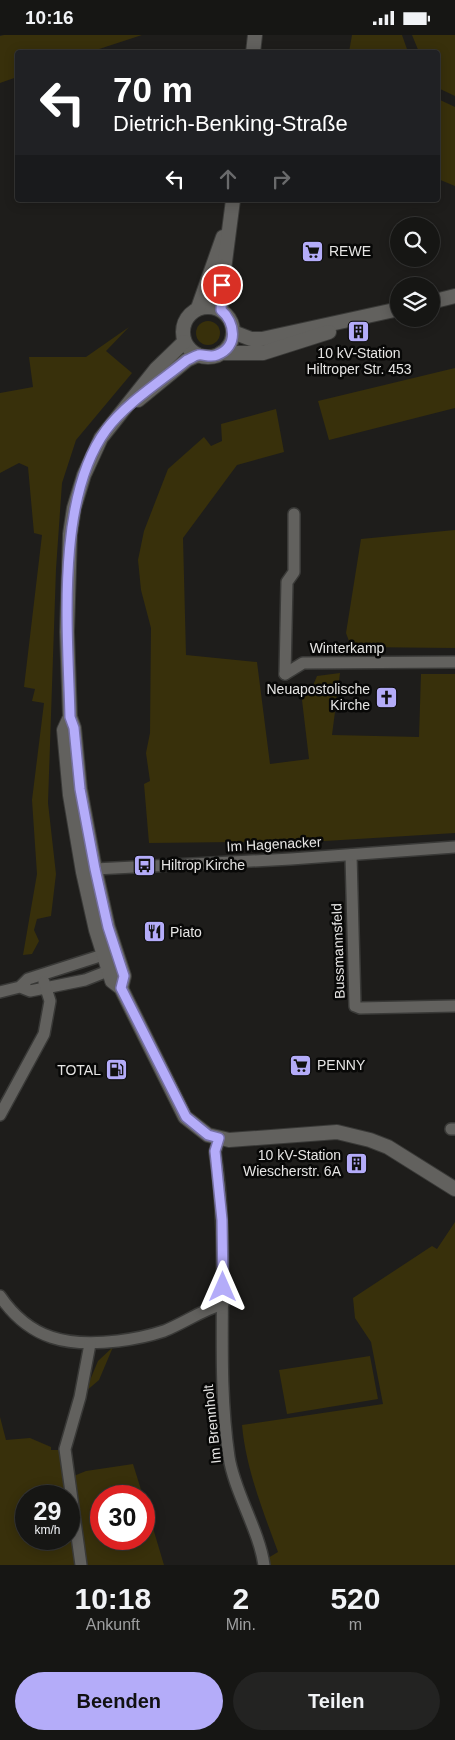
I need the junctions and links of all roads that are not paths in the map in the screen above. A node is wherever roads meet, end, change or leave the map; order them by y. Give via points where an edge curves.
1 (255, 35) edge
2 (252, 50) edge
3 (233, 202) edge
4 (231, 215) junction
5 (455, 296) edge
6 (440, 300) edge
7 (198, 308) junction
8 (221, 310) junction
9 (390, 311) edge
10 (362, 318) junction
11 (233, 332) junction
12 (184, 342) junction
13 (221, 353) junction
14 (198, 355) junction
15 (114, 420) junction
16 (294, 514) dead end
17 (455, 662) edge
18 (455, 847) edge
19 (351, 855) junction
20 (89, 871) junction
21 (103, 955) junction
22 (118, 958) junction
23 (108, 971) junction
24 (42, 975) junction
25 (20, 987) junction
26 (121, 988) junction
27 (46, 989) junction
28 (0, 992) edge
29 (455, 1006) edge
30 (0, 1115) edge
31 (219, 1138) junction
32 (455, 1189) edge
33 (0, 1296) edge
34 (223, 1304) junction
35 (90, 1344) junction
36 (81, 1565) edge
37 (264, 1565) edge

1 - 2 main road
3 - 4 main road
4 - 7 main road
4 - 8 main road
5 - 6 main road
7 - 8 main road
7 - 12 main road via 184,322
8 - 11 main road via 228,315
9 - 10 main road
10 - 11 main road via 262,339 250,339
10 - 13 main road via 327,333 262,353
11 - 13 main road via 227,348
12 - 14 main road
12 - 15 main road via 156,369
13 - 14 main road via 211,357
14 - 15 main road via 187,360
15 - 20 main road via 84,475 70,533 67,632 70,717 74,728
16 - 17 street, Winterkamp via 294,572 287,582 286,674 303,663
18 - 19 street, Im Hagenacker
19 - 20 street, Im Hagenacker
19 - 29 street, Bussmannsfeld via 354,1006
20 - 21 main road
20 - 22 main road
21 - 22 street
21 - 23 main road
21 - 24 street
22 - 23 street
22 - 26 main road via 124,976
23 - 26 main road via 112,981
23 - 27 street
24 - 25 street via 28,979
24 - 27 street
25 - 27 street via 30,991
25 - 28 street
26 - 31 main road via 186,1117 208,1135
27 - 30 street via 50,1001 44,1034
31 - 32 main road via 244,1140 337,1133 362,1138 388,1147
31 - 34 street, Im Brennholt via 215,1151 222,1220
33 - 35 street via 19,1320 40,1333 54,1339
34 - 35 street via 153,1335
34 - 37 street, Im Brennholt via 221,1368 229,1459
35 - 36 street via 80,1397 65,1449

